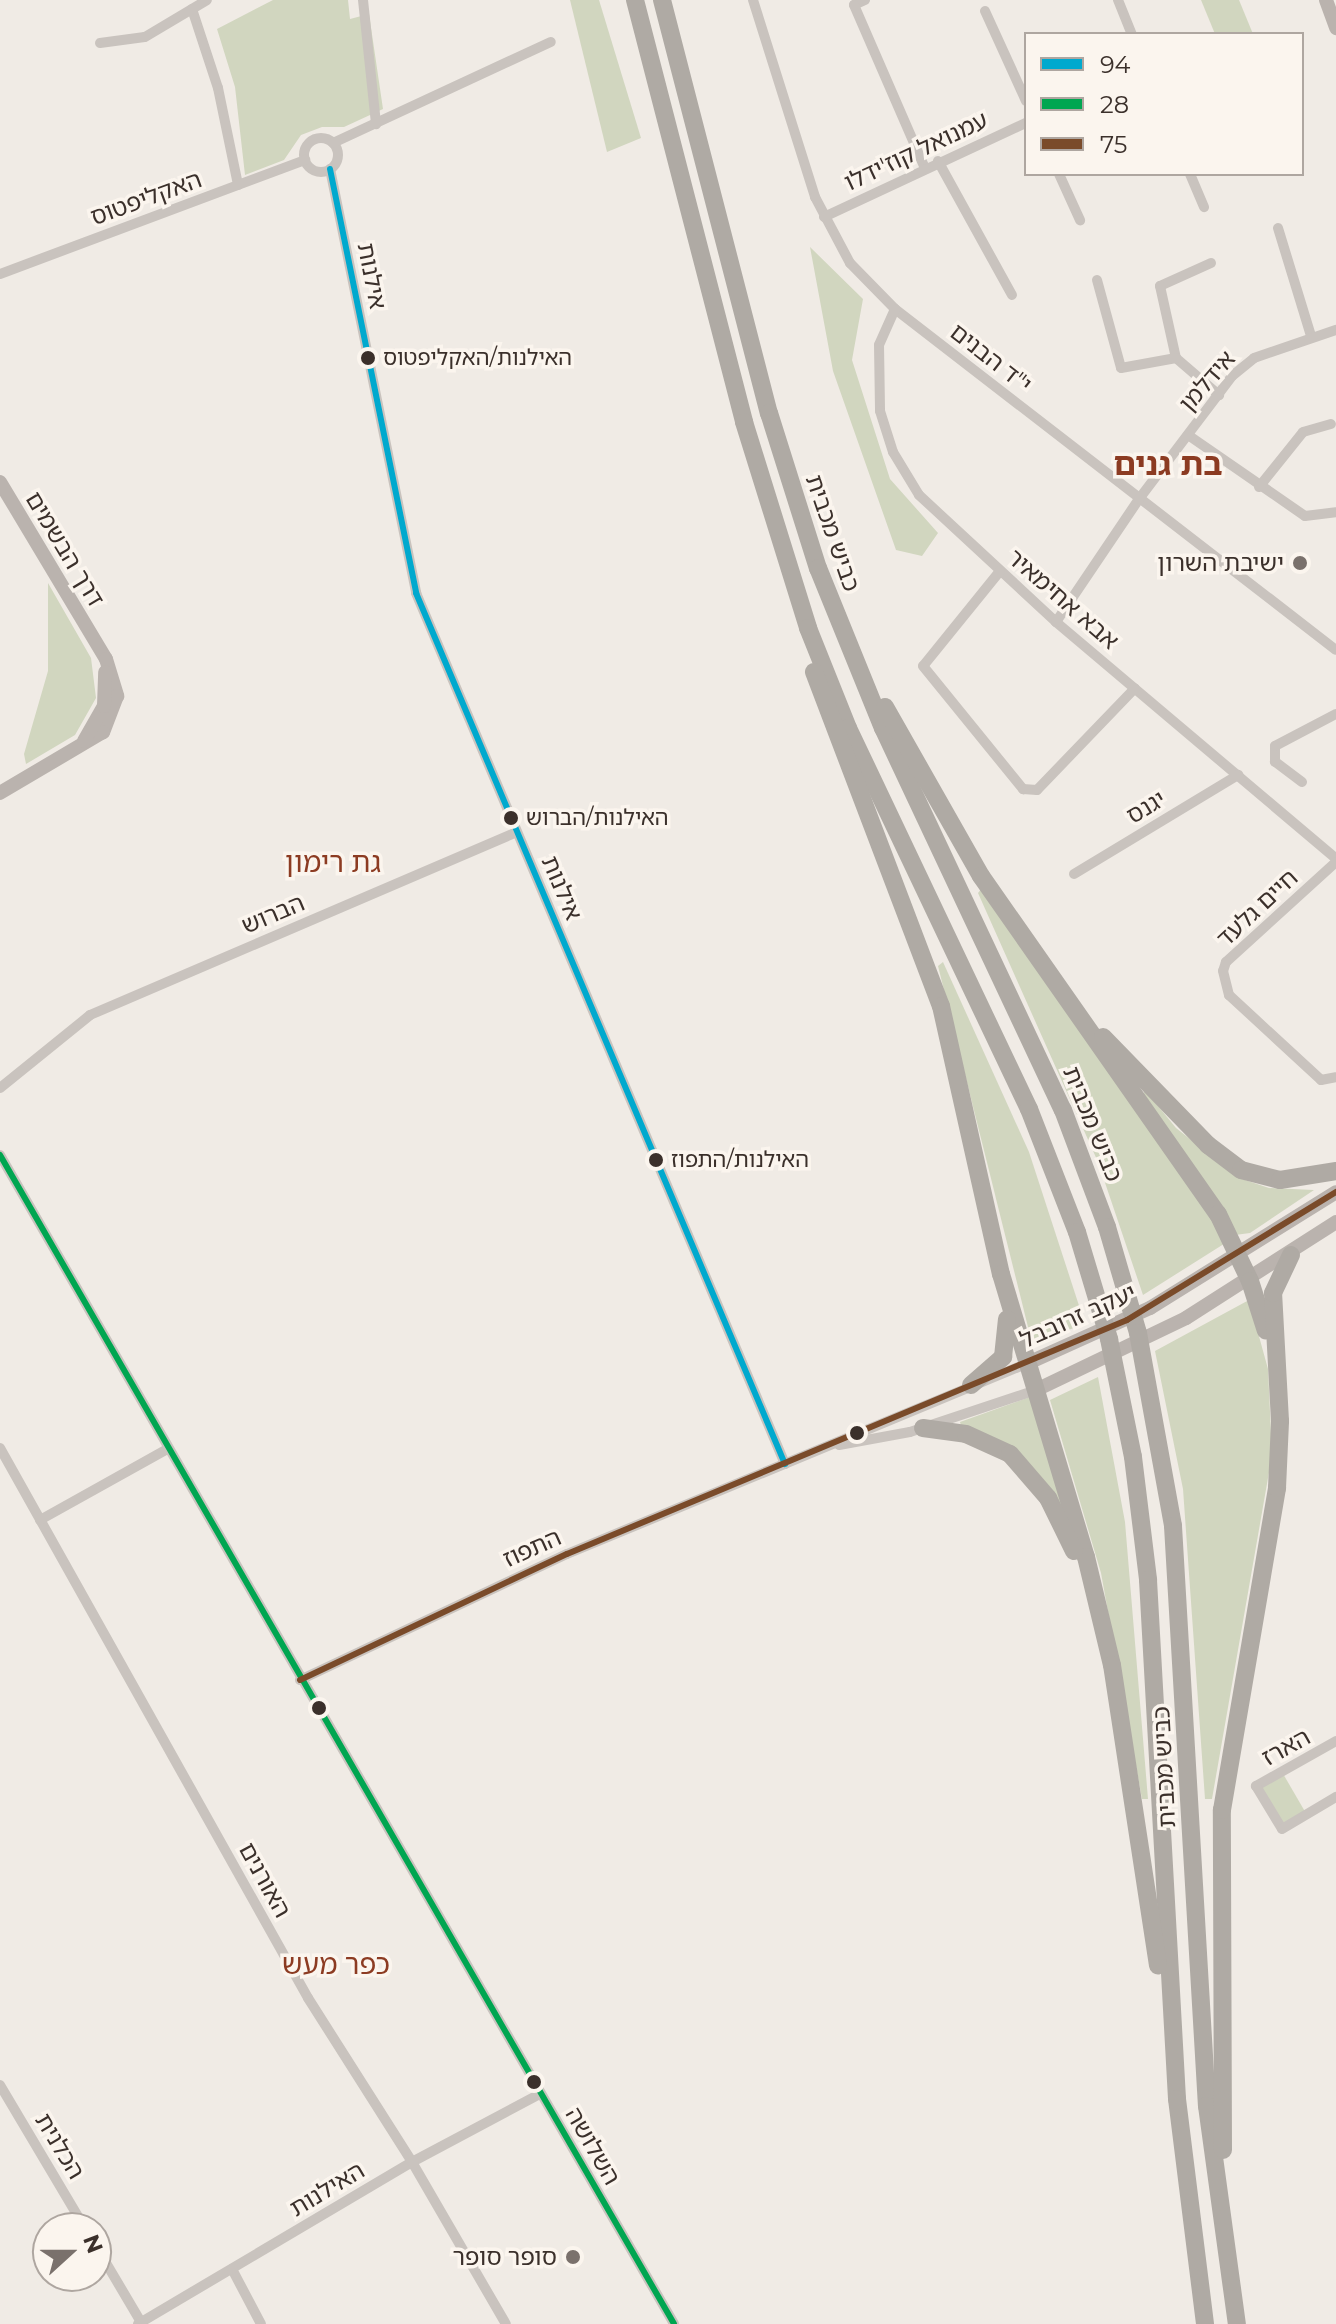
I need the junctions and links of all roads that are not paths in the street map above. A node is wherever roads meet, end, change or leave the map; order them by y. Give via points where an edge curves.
1 (207, 0) edge
2 (363, 0) edge
3 (635, 0) edge
4 (662, 0) edge
5 (753, 0) edge
6 (865, 0) edge
7 (1118, 0) edge
8 (1326, 0) edge
9 (192, 9) junction
10 (985, 11) dead end
11 (1336, 28) edge
12 (1131, 32) edge
13 (551, 42) dead end
14 (100, 43) dead end
15 (1024, 97) edge
16 (376, 124) junction
17 (1024, 124) edge
18 (333, 143) junction
19 (305, 160) junction
20 (938, 161) junction
21 (925, 168) junction
22 (330, 169) junction
23 (1060, 176) edge
24 (1191, 176) edge
25 (238, 185) junction
26 (1204, 207) dead end
27 (824, 217) junction
28 (1080, 220) dead end
29 (1278, 228) dead end
30 (1211, 263) dead end
31 (0, 274) edge
32 (1097, 280) dead end
33 (1012, 295) dead end
34 (895, 309) junction
35 (1336, 330) edge
36 (1311, 336) junction
37 (1176, 358) junction
38 (1219, 395) junction
39 (1331, 424) dead end
40 (1188, 435) junction
41 (0, 482) edge
42 (1259, 487) junction
43 (1139, 499) junction
44 (1336, 512) edge
45 (787, 567) junction
46 (1000, 571) junction
47 (1056, 622) junction
48 (839, 624) junction
49 (1336, 650) edge
50 (1135, 688) junction
51 (1336, 714) edge
52 (1238, 775) junction
53 (1302, 782) dead end
54 (0, 793) edge
55 (516, 832) junction
56 (1317, 838) junction
57 (1336, 846) edge
58 (1336, 860) edge
59 (1074, 874) dead end
60 (1045, 970) junction
61 (1336, 1077) edge
62 (0, 1088) edge
63 (0, 1155) edge
64 (1336, 1171) edge
65 (1336, 1192) edge
66 (1336, 1222) edge
67 (1239, 1255) junction
68 (1291, 1255) junction
69 (1250, 1281) junction
70 (1006, 1292) junction
71 (1028, 1363) junction
72 (1277, 1382) junction
73 (971, 1385) junction
74 (1036, 1390) junction
75 (923, 1428) junction
76 (0, 1448) edge
77 (821, 1448) junction
78 (166, 1450) junction
79 (785, 1464) junction
80 (40, 1520) junction
81 (1102, 1622) junction
82 (300, 1680) junction
83 (1336, 1741) edge
84 (1336, 1797) edge
85 (0, 2085) edge
86 (540, 2094) junction
87 (1177, 2099) junction
88 (412, 2162) junction
89 (75, 2212) edge
90 (1226, 2261) junction
91 (232, 2269) junction
92 (112, 2274) edge
93 (140, 2323) edge
94 (261, 2324) edge
95 (506, 2324) edge
96 (674, 2324) edge
97 (1205, 2324) edge
98 (1237, 2324) edge

1 - 9 street
2 - 16 street
3 - 45 highway, כביש מכבית via 740,409
4 - 48 highway, כביש מכבית via 769,413
5 - 27 street, י"ד הבנים
6 - 21 street via 854,5
7 - 12 street
8 - 11 main road
9 - 14 street via 145,37
9 - 25 street via 218,88
10 - 15 street
13 - 16 street
16 - 18 street
17 - 20 street, עמנואל קוז'ידלו
18 - 19 street via 313,140
18 - 22 street via 338,157
19 - 22 street via 315,170
19 - 25 street, האקליפטוס
20 - 21 street, עמנואל קוז'ידלו
20 - 33 street
21 - 27 street, עמנואל קוז'ידלו
22 - 55 street, אילנות via 416,593
23 - 28 street
24 - 26 street
25 - 31 street, האקליפטוס
27 - 34 street, י"ד הבנים via 850,263
29 - 36 street
30 - 37 street via 1160,286
32 - 37 street via 1121,368
34 - 43 street, י"ד הבנים
34 - 46 street, אבא אחימאיר via 879,345 877,379 893,452 919,495
35 - 36 street, אידלמן
36 - 38 street, אידלמן via 1254,358
37 - 38 street
38 - 40 street, אידלמן
39 - 42 street via 1303,432
40 - 42 street
40 - 43 street, אידלמן
41 - 54 main road, דרך הבשמים via 92,638 105,672 106,694 93,729 71,753
42 - 44 street via 1305,516
43 - 47 street, אידלמן
43 - 49 street, י"ד הבנים
45 - 70 highway via 823,704 938,994
45 - 87 highway, כביש מכבית via 848,728 1039,1133 1089,1265 1109,1339 1133,1457 1148,1580
46 - 47 street, אבא אחימאיר
46 - 50 street via 923,666 1023,789 1037,790
47 - 50 street, אבא אחימאיר
48 - 60 highway via 950,825
48 - 90 highway, כביש מכבית via 1063,1110 1102,1213 1138,1333 1173,1526 1206,2091
50 - 52 street, אבא אחימאיר
51 - 53 street via 1275,746 1275,762
52 - 56 street, אבא אחימאיר
52 - 59 street, יגנס
55 - 62 street, הברוש via 90,1015
55 - 79 street, אילנות
56 - 57 street
56 - 58 street, אבא אחימאיר
58 - 61 street, חיים גלעד via 1226,962 1223,971 1229,995 1321,1080
60 - 64 highway via 1156,1094 1234,1165 1280,1180
60 - 67 highway via 1218,1214
63 - 78 street, השלושה
65 - 67 main road, יעקב זרובבל
66 - 68 main road, יעקב זרובבל
67 - 69 highway
67 - 71 main road, יעקב זרובבל via 1150,1308
68 - 69 main road, יעקב זרובבל
68 - 72 highway via 1273,1293
69 - 72 highway
69 - 74 main road, יעקב זרובבל via 1159,1332
70 - 71 highway
70 - 73 highway via 1006,1349 999,1363
71 - 73 street, יעקב זרובבל
71 - 74 highway
72 - 90 highway via 1277,1488 1222,1810 1219,2042
73 - 77 street, יעקב זרובבל
74 - 75 street, יעקב זרובבל
74 - 81 highway
75 - 77 street, יעקב זרובבל
75 - 81 highway via 981,1439 1024,1467 1057,1513
76 - 80 street, האורנים
77 - 79 street, יעקב זרובבל
78 - 80 street
78 - 82 street, השלושה
79 - 82 street, התפוז via 430,1615
80 - 88 street, האורנים via 308,1998
81 - 87 highway via 1131,1767
82 - 86 street, השלושה
83 - 84 street, הארז via 1256,1786 1282,1829
85 - 89 street, הכלנית
86 - 88 street, האילנות
86 - 96 street, השלושה
87 - 97 highway, כביש מכבית
88 - 91 street, האילנות
88 - 95 street, האורנים
90 - 98 highway, כביש מכבית
91 - 93 street, האילנות
91 - 94 street
92 - 93 street

